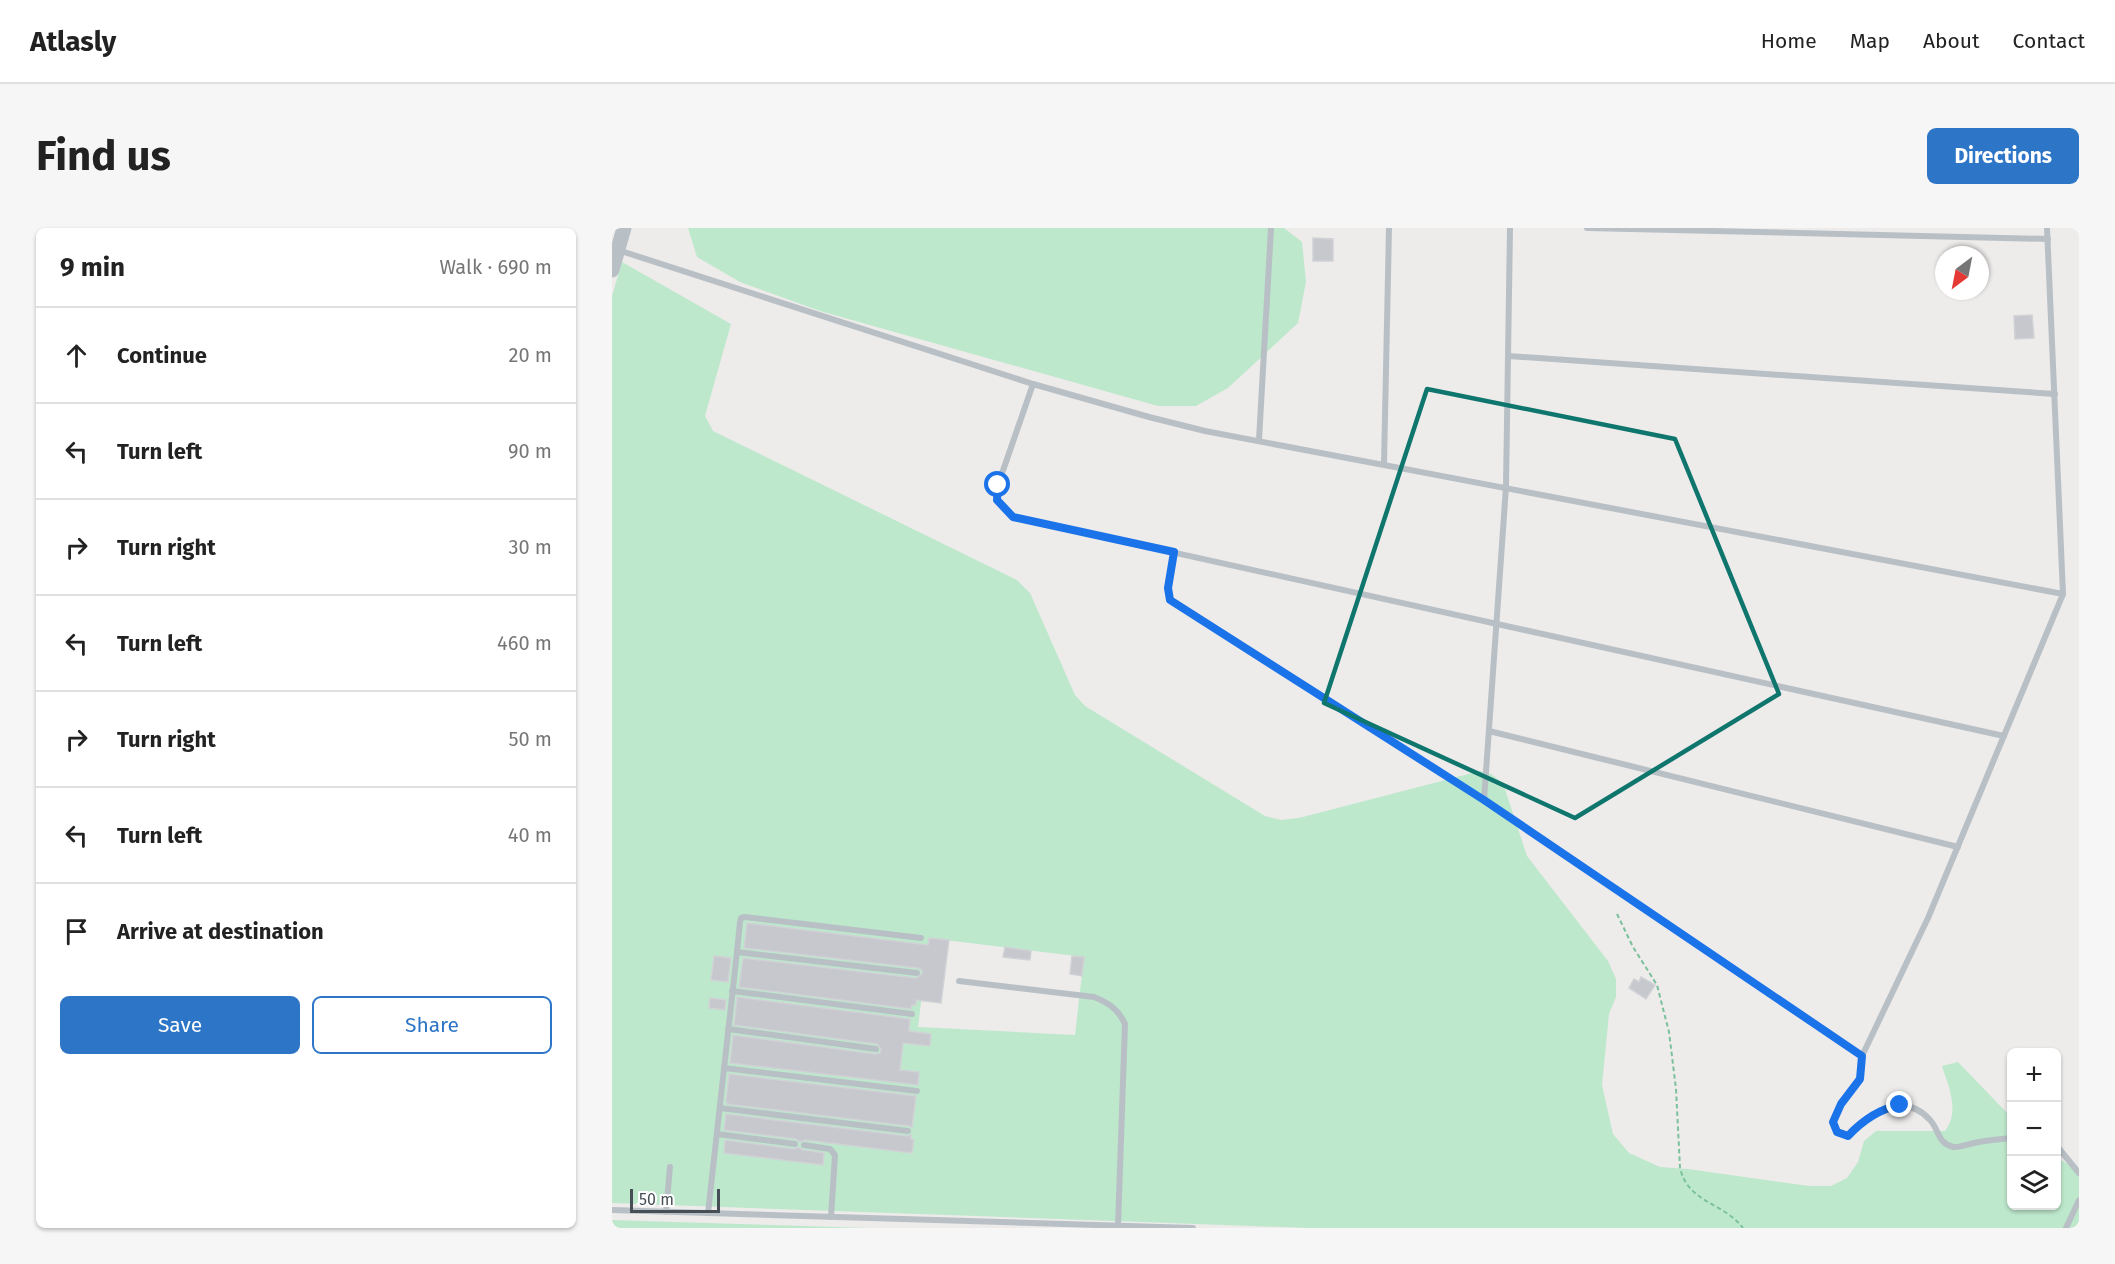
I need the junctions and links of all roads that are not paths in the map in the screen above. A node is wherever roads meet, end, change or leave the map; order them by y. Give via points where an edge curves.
1 (624, 228) edge
2 (1271, 228) edge
3 (1389, 228) edge
4 (1510, 228) edge
5 (1587, 228) edge
6 (2047, 228) edge
7 (2048, 238) junction
8 (618, 249) junction
9 (612, 270) edge
10 (1508, 356) junction
11 (1033, 384) junction
12 (2055, 394) junction
13 (1259, 440) junction
14 (1384, 464) junction
15 (1506, 487) junction
16 (1174, 552) junction
17 (2063, 594) junction
18 (1496, 623) junction
19 (1489, 731) junction
20 (2004, 736) junction
21 (1484, 800) junction
22 (1958, 847) junction
23 (921, 938) dead end
24 (737, 952) junction
25 (917, 973) dead end
26 (959, 981) dead end
27 (732, 991) junction
28 (912, 1014) dead end
29 (728, 1029) junction
30 (876, 1048) dead end
31 (1862, 1056) junction
32 (724, 1068) junction
33 (916, 1091) dead end
34 (720, 1108) junction
35 (908, 1131) dead end
36 (717, 1134) junction
37 (2007, 1138) edge
38 (795, 1144) dead end
39 (804, 1145) dead end
40 (2061, 1151) edge
41 (670, 1167) dead end
42 (2079, 1173) edge
43 (2079, 1200) edge
44 (612, 1210) edge
45 (666, 1212) junction
46 (708, 1213) junction
47 (831, 1217) junction
48 (1046, 1226) edge
49 (1118, 1226) junction
50 (1193, 1228) edge
51 (2066, 1228) edge

1 - 8 street
2 - 13 lane
3 - 14 lane
4 - 10 lane
5 - 7 lane
6 - 7 lane
7 - 12 lane
8 - 9 street
8 - 11 lane
10 - 12 lane
10 - 15 lane
11 - 13 lane via 1205,431
11 - 16 lane via 998,485 997,500 1013,517
12 - 17 lane
13 - 14 lane
14 - 15 lane
15 - 17 lane
15 - 18 lane
16 - 18 lane
16 - 21 lane via 1170,600
17 - 20 lane
18 - 19 lane
18 - 20 lane
19 - 21 lane
19 - 22 lane
20 - 22 lane
21 - 31 lane
22 - 31 lane
23 - 24 lane via 745,917 740,922
24 - 25 lane
24 - 27 lane
26 - 49 lane via 1094,997 1121,1014 1125,1024
27 - 28 lane
27 - 29 lane
29 - 30 lane
29 - 32 lane
31 - 37 lane via 1860,1079 1833,1122 1837,1132 1848,1136 1861,1123 1888,1107 1900,1105 1918,1109 1931,1120 1942,1142 1954,1147
32 - 33 lane
32 - 34 lane
34 - 35 lane
34 - 36 lane
36 - 38 lane
36 - 46 lane
39 - 47 lane via 830,1149 834,1155
40 - 42 lane
41 - 45 lane
43 - 51 lane
44 - 45 lane
45 - 46 lane
46 - 47 lane
47 - 48 lane
48 - 49 lane
49 - 50 lane

